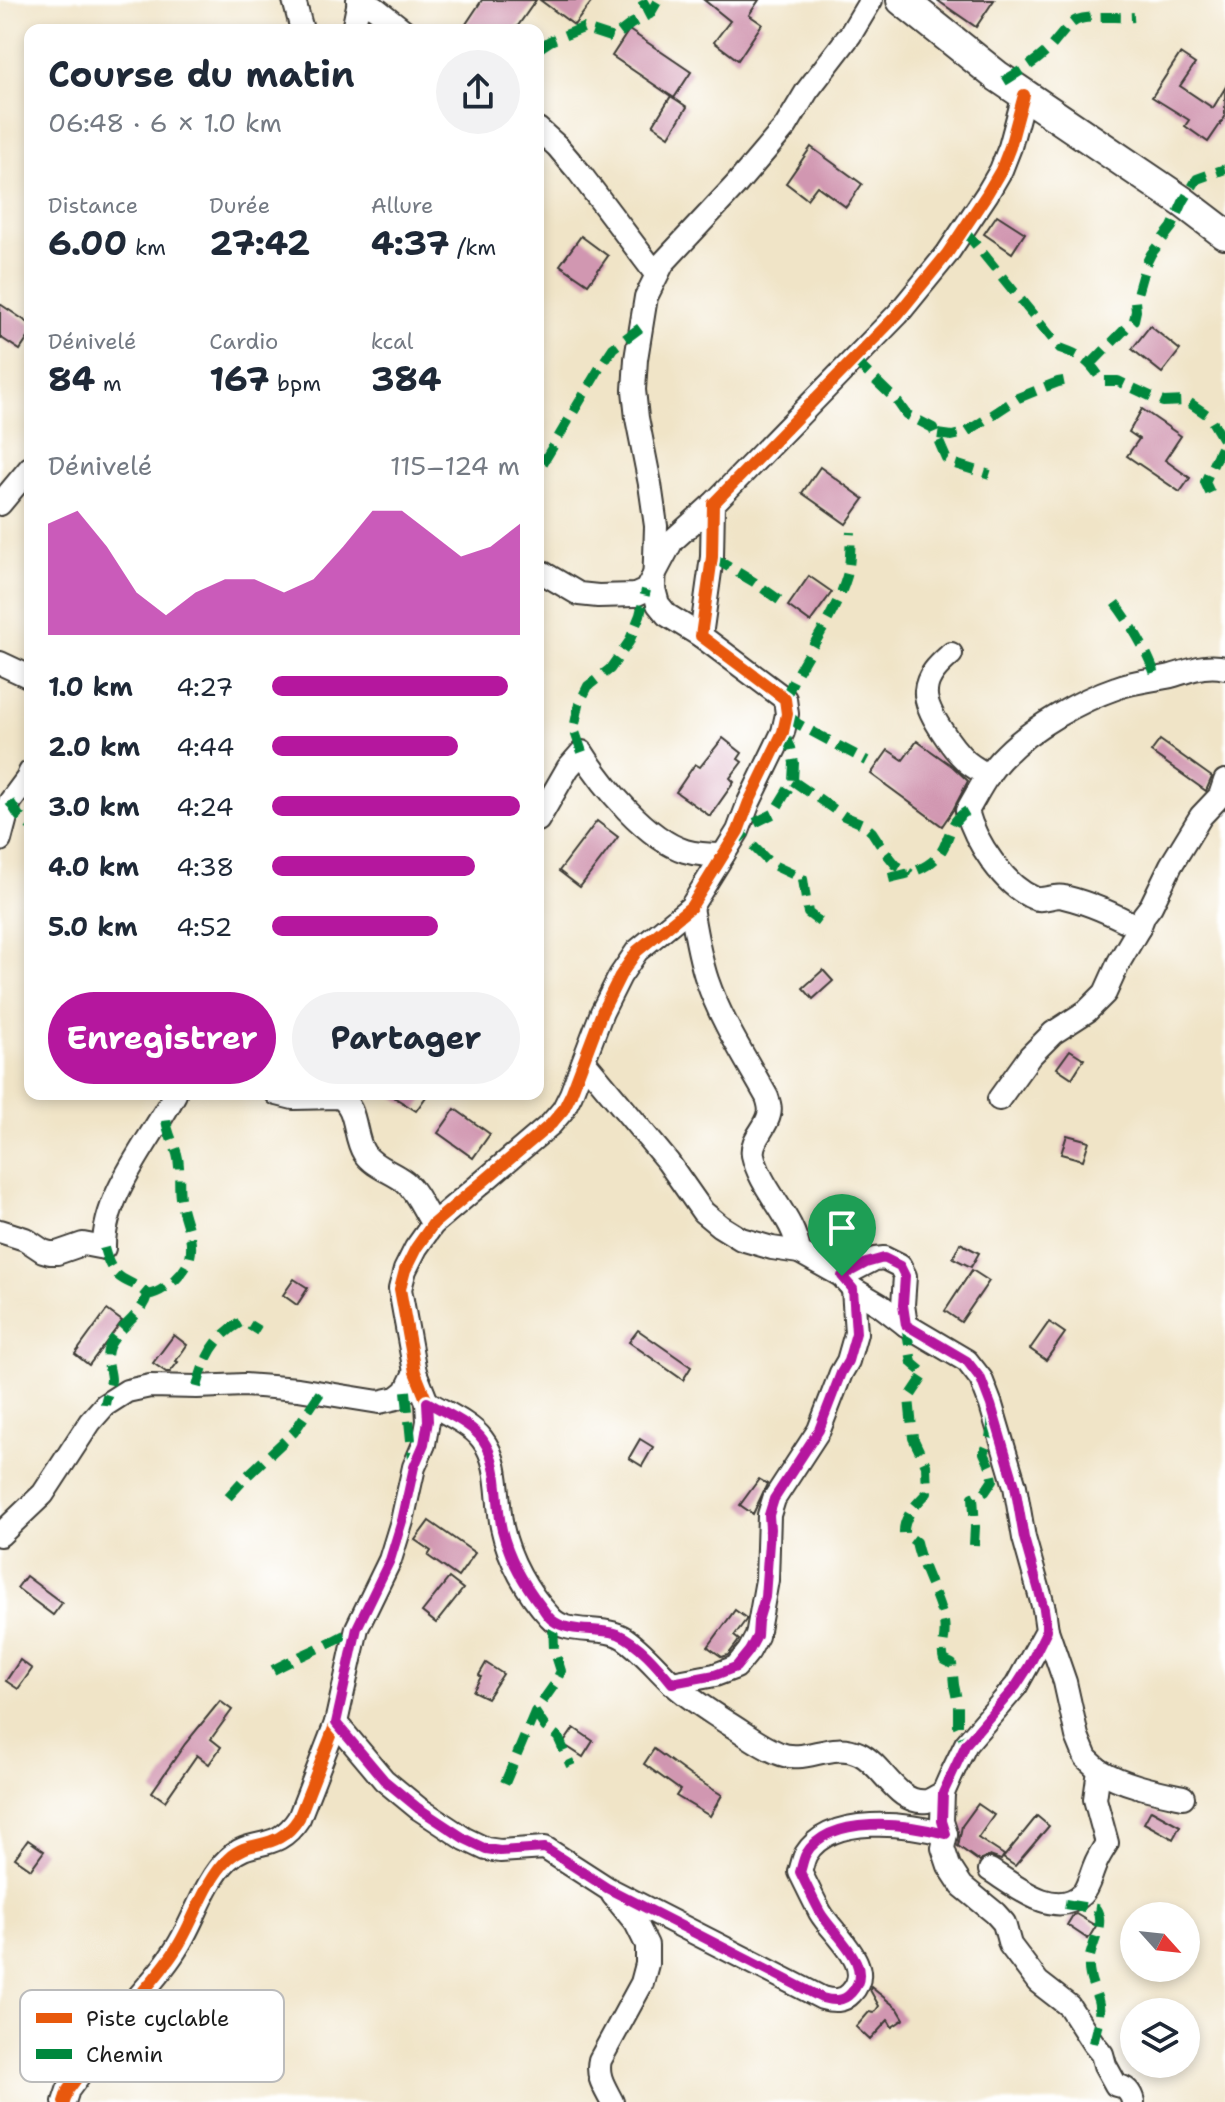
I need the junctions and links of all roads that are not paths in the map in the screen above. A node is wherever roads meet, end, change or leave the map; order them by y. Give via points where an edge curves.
1 (294, 0) edge
2 (358, 0) edge
3 (871, 0) edge
4 (902, 0) edge
5 (300, 24) edge
6 (354, 24) edge
7 (395, 24) edge
8 (1024, 95) junction
9 (544, 134) edge
10 (1225, 234) edge
11 (656, 274) junction
12 (24, 475) edge
13 (0, 504) edge
14 (713, 504) junction
15 (672, 541) junction
16 (712, 557) junction
17 (656, 569) junction
18 (544, 574) edge
19 (701, 636) junction
20 (951, 654) dead end
21 (0, 663) edge
22 (1225, 668) edge
23 (24, 674) edge
24 (988, 776) junction
25 (1225, 781) edge
26 (24, 783) edge
27 (544, 810) edge
28 (0, 840) edge
29 (723, 855) junction
30 (691, 907) junction
31 (1139, 928) junction
32 (584, 1061) junction
33 (999, 1099) dead end
34 (172, 1100) edge
35 (344, 1100) edge
36 (433, 1224) junction
37 (0, 1231) edge
38 (799, 1252) junction
39 (847, 1282) junction
40 (906, 1325) junction
41 (415, 1372) junction
42 (427, 1402) junction
43 (0, 1535) edge
44 (1047, 1630) junction
45 (672, 1683) junction
46 (336, 1723) junction
47 (1099, 1770) junction
48 (943, 1793) junction
49 (1183, 1797) dead end
50 (946, 1834) junction
51 (990, 1870) dead end
52 (607, 1888) junction
53 (144, 1990) edge
54 (74, 2082) edge
55 (64, 2102) edge
56 (612, 2102) edge
57 (1133, 2102) edge

1 - 5 street
2 - 6 street
2 - 7 street
3 - 11 street via 786,126
4 - 8 street
8 - 10 street
8 - 14 street via 1001,170 947,254 890,323
9 - 11 street
11 - 17 street via 646,297 634,390 653,501
12 - 13 street
14 - 15 street
14 - 16 street
15 - 16 street
15 - 17 street
16 - 19 street
17 - 18 street via 646,590 635,595 579,594
17 - 19 street via 658,604
19 - 29 street via 785,699 787,714
20 - 24 street via 928,681 929,709 964,759
21 - 23 street
22 - 24 street via 1197,668 1116,688 1067,710 1004,756
24 - 31 street via 967,811 996,868 1038,900 1060,895
25 - 31 street via 1171,865
26 - 28 street via 10,802
27 - 29 street via 582,752 617,800 662,840 703,855
29 - 30 street
30 - 32 street via 637,951 602,1012
30 - 38 street via 712,995 767,1097 769,1117 753,1153 797,1237
31 - 33 street via 1105,993 1053,1033
32 - 36 street via 563,1110 551,1124
32 - 38 street via 703,1212 741,1239
34 - 37 street via 115,1198 104,1248 83,1244 50,1253
35 - 36 street via 364,1153 408,1184
36 - 41 street via 416,1248 400,1289
38 - 39 street
39 - 40 street
39 - 40 street via 866,1263 884,1258 900,1266
39 - 45 street via 856,1333 819,1430 774,1499 757,1636 736,1667
40 - 44 street via 967,1361 981,1379 1015,1486
41 - 42 street
41 - 43 street via 406,1391 379,1402 244,1385 127,1391 90,1422 43,1494
42 - 45 street via 482,1438 491,1455 511,1558 553,1621 619,1635
42 - 46 street via 424,1444 390,1560 357,1628
44 - 47 street via 1077,1736 1086,1758
44 - 48 street via 1016,1686 966,1744
45 - 48 street via 779,1754 796,1758 838,1749 859,1754 878,1767 911,1799 928,1801
46 - 52 street via 384,1780 465,1839 500,1851 545,1848
46 - 53 street via 291,1831 228,1858 178,1946
47 - 49 street
47 - 51 street via 1095,1799 1107,1843 1083,1893 1057,1905
48 - 50 street
50 - 52 street via 899,1825 855,1827 834,1831 805,1854 800,1872 859,1967 857,1987 834,2001
50 - 57 street via 943,1848 962,1886 1004,1923 1010,1945 1038,1982 1069,2006 1116,2085 1130,2092
52 - 56 street via 647,1945 642,1983 600,2060 600,2079
54 - 55 street

